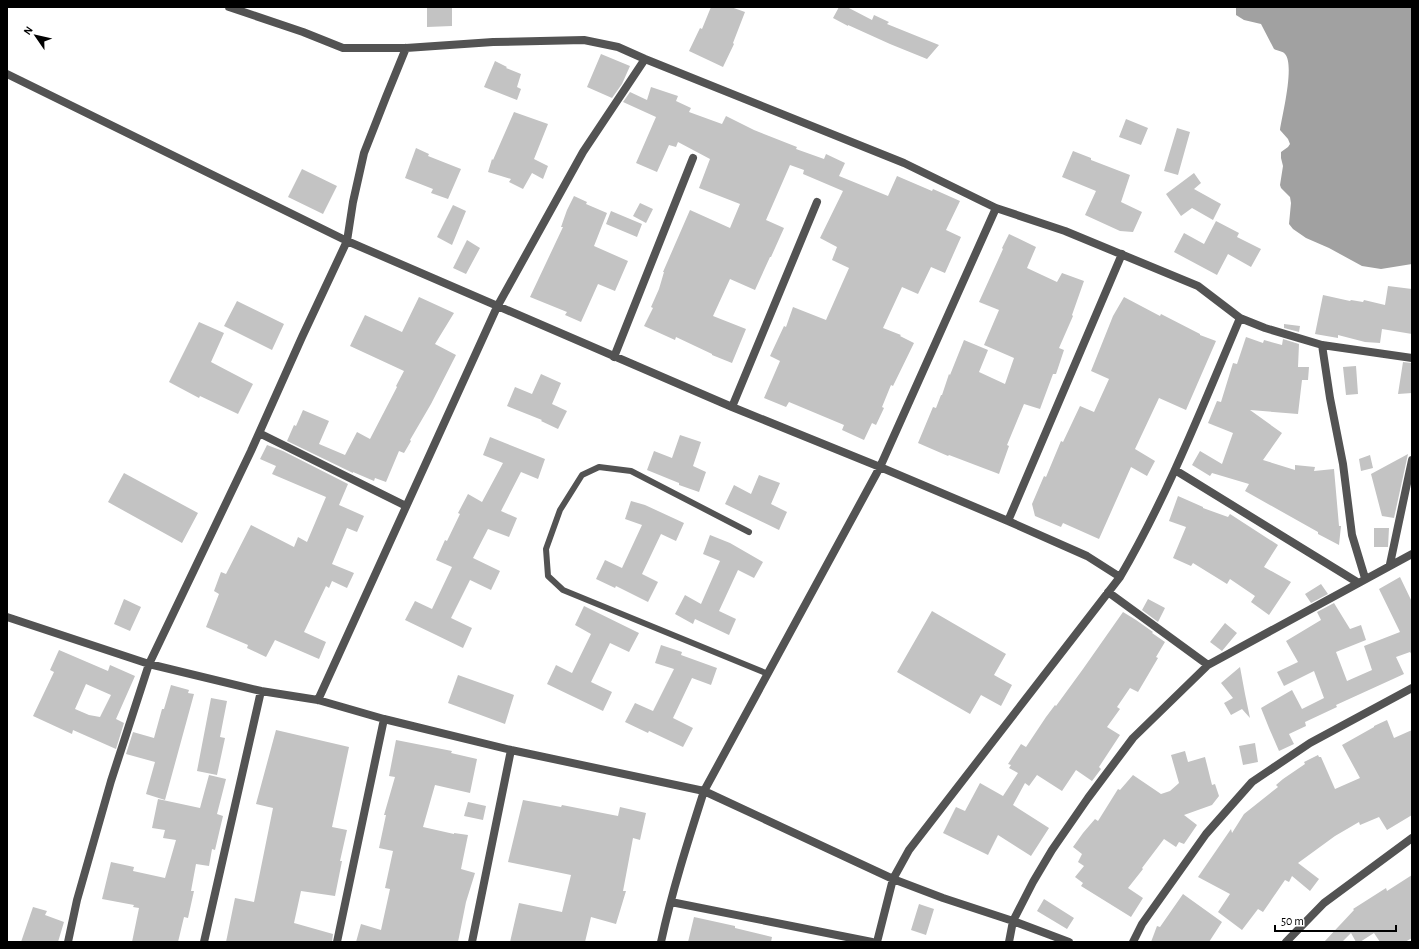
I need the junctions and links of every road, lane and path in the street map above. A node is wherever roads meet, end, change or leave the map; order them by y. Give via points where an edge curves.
1 (229, 7) edge
2 (406, 48) junction
3 (645, 59) junction
4 (7, 74) edge
5 (693, 158) dead end
6 (817, 202) dead end
7 (996, 208) junction
8 (347, 242) junction
9 (1122, 254) junction
10 (497, 307) junction
11 (1240, 318) junction
12 (1322, 345) junction
13 (614, 357) junction
14 (1412, 358) edge
15 (732, 408) junction
16 (259, 433) junction
17 (1412, 460) edge
18 (880, 466) junction
19 (1175, 470) junction
20 (406, 506) junction
21 (1008, 521) junction
22 (749, 532) dead end
23 (1412, 554) edge
24 (1390, 564) junction
25 (1120, 577) junction
26 (1361, 580) junction
27 (1108, 592) junction
28 (7, 617) edge
29 (149, 664) junction
30 (1208, 665) junction
31 (768, 674) junction
32 (1412, 688) edge
33 (262, 691) junction
34 (318, 700) junction
35 (384, 719) junction
36 (512, 750) junction
37 (704, 791) junction
38 (1412, 838) edge
39 (893, 879) junction
40 (671, 902) junction
41 (1014, 920) junction
42 (68, 942) edge
43 (204, 942) edge
44 (337, 942) edge
45 (472, 942) edge
46 (661, 942) edge
47 (872, 942) edge
48 (877, 942) edge
49 (1009, 942) edge
50 (1069, 942) edge
51 (1133, 942) edge
52 (1286, 942) edge

1 - 2 street via 343,48
2 - 3 street via 584,40 618,47
2 - 8 street via 364,153
3 - 7 street via 904,163
3 - 10 street via 583,152
4 - 8 street
5 - 13 street
6 - 15 street
7 - 9 street via 1065,231
7 - 18 street
8 - 10 street
8 - 16 street
9 - 11 street via 1198,286
9 - 21 street
10 - 13 street
10 - 20 street
11 - 12 street
11 - 19 street
12 - 14 street
12 - 26 street
13 - 15 street
15 - 18 street
16 - 20 street
16 - 29 street
17 - 24 street
18 - 21 street
18 - 31 street
19 - 25 street via 1139,545
19 - 26 street
20 - 34 street
21 - 25 street via 1087,556
22 - 31 lane via 631,471 599,467 582,475 560,510 546,550 548,576 563,590
23 - 24 street
24 - 26 street
25 - 27 street
26 - 30 street
27 - 30 street
27 - 39 street via 909,850
28 - 29 street
29 - 33 street
29 - 42 street via 111,781 79,892
30 - 41 street via 1133,738 1052,850
31 - 37 street
32 - 51 street via 1310,743 1252,782 1206,834 1142,924
33 - 34 street
33 - 43 street
34 - 35 street
35 - 36 street
35 - 44 street
36 - 37 street
36 - 45 street
37 - 39 street
37 - 40 street
38 - 52 street via 1324,903
39 - 41 street
39 - 48 street
40 - 46 street
40 - 47 street
41 - 49 street
41 - 50 street

